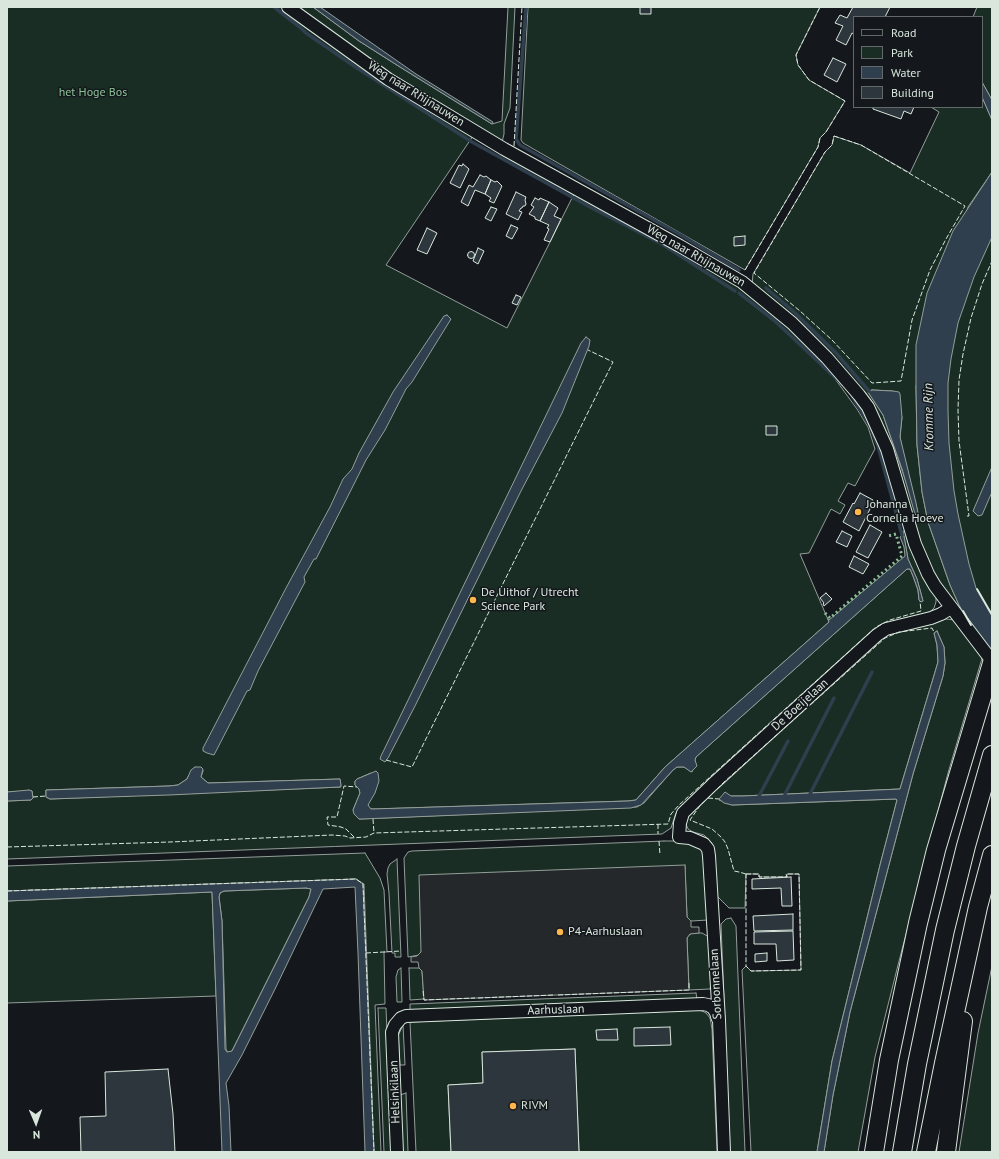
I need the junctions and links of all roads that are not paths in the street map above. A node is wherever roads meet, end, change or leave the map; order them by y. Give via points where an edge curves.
1 (292, 10) edge
2 (951, 608) junction
3 (991, 666) edge
4 (992, 755) edge
5 (679, 837) joint
6 (992, 855) edge
7 (978, 907) junction
8 (719, 1020) junction
9 (392, 1032) joint
10 (397, 1152) edge
11 (724, 1152) edge
12 (874, 1152) edge
13 (902, 1152) edge
14 (926, 1152) edge
15 (946, 1152) edge

1 - 2 street, Weg naar Rhijnauwen via 388,78 504,149 742,282 792,323 827,358 868,407 887,449 915,544 934,586
2 - 3 street, Weg naar Rhijnauwen
2 - 5 street, De Boeijelaan via 932,618 886,629 877,635 682,813
3 - 12 highway via 936,850 918,923 889,1060
4 - 13 highway via 945,930 917,1064
5 - 8 street, Sorbonnelaan via 698,840 708,849
6 - 7 highway
7 - 14 highway
7 - 15 highway
8 - 9 street, Aarhuslaan via 713,1008 703,1004 406,1016 397,1021
8 - 11 street, Sorbonnelaan
9 - 10 street, Helsinkilaan

